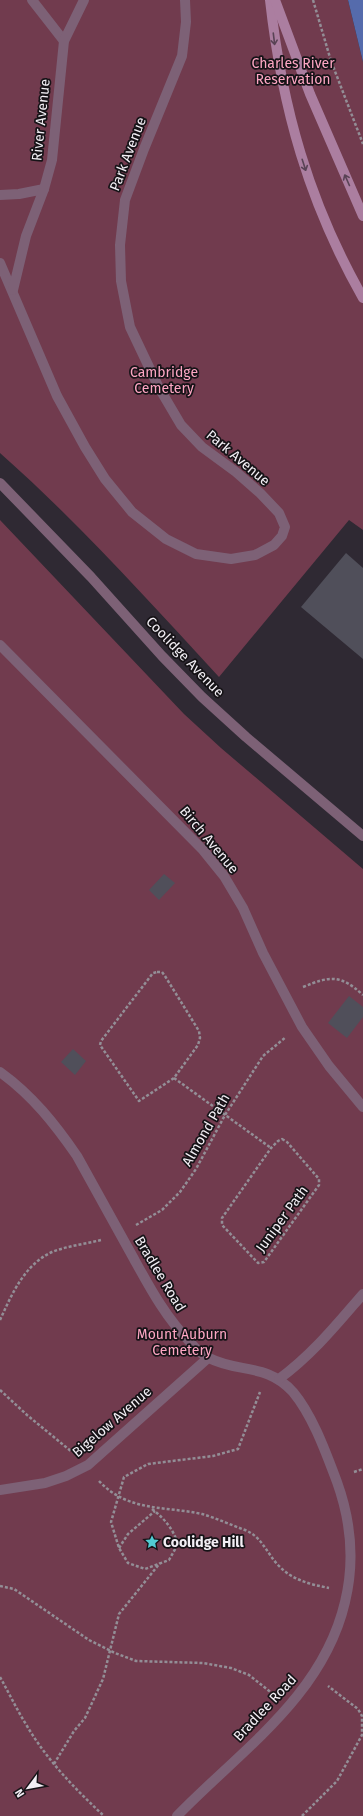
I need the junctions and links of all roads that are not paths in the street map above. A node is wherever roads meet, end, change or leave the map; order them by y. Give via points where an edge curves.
1 (32, 0) edge
2 (84, 0) edge
3 (184, 0) edge
4 (270, 0) edge
5 (275, 0) edge
6 (64, 41) junction
7 (44, 189) junction
8 (0, 195) edge
9 (363, 216) edge
10 (0, 263) edge
11 (13, 290) junction
12 (363, 298) edge
13 (0, 483) edge
14 (0, 645) edge
15 (4, 654) edge
16 (363, 836) edge
17 (0, 1072) edge
18 (363, 1107) edge
19 (363, 1294) edge
20 (208, 1358) junction
21 (279, 1379) junction
22 (0, 1490) edge
23 (177, 1816) edge

1 - 6 street
2 - 6 street, River Avenue
3 - 11 street, Park Avenue via 186,22 182,56 125,200 120,245 121,281 133,334 181,426 202,447 260,493 279,513 285,527 282,536 274,545 255,555 231,559 196,554 166,539 132,512 105,479 57,396
4 -> 12 main road via 278,68 298,146 322,215
9 -> 5 main road via 310,94
6 - 7 street, River Avenue via 52,160
7 - 8 street
7 - 11 street, River Avenue via 26,236
10 - 11 street
13 - 16 street, Coolidge Avenue via 202,697
14 - 15 street, Birch Avenue
15 - 18 street, Birch Avenue via 203,850 224,876 243,908 263,954 302,1027 328,1066
17 - 20 street, Bradlee Road via 46,1113 63,1135 156,1298 190,1343
19 - 21 street via 317,1347
20 - 21 street, Bradlee Road
20 - 22 street, Bigelow Avenue via 88,1465 45,1483
21 - 23 street, Bradlee Road via 293,1392 304,1408 339,1489 351,1546 351,1569 342,1615 332,1642 313,1675 289,1707

